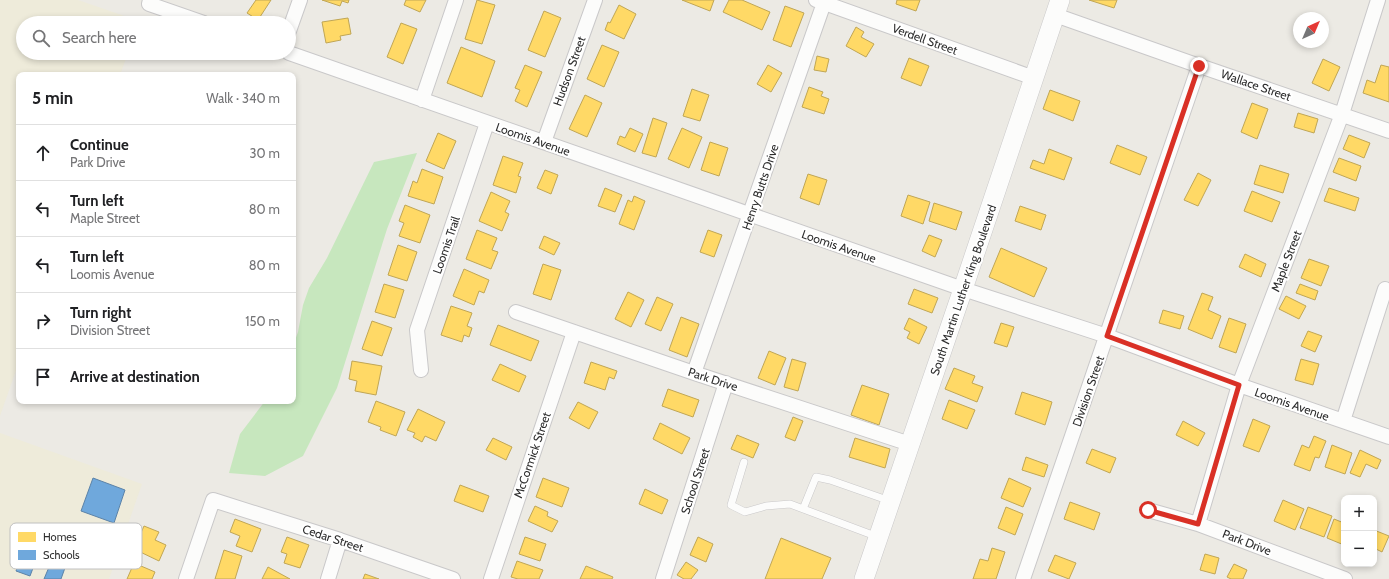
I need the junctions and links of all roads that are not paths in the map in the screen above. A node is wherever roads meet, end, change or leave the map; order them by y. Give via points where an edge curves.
1 (300, 0) edge
2 (456, 0) edge
3 (595, 0) edge
4 (1378, 0) edge
5 (822, 1) edge
6 (150, 2) edge
7 (1058, 7) edge
8 (186, 16) edge
9 (294, 16) edge
10 (296, 55) edge
11 (1199, 66) junction
12 (1034, 78) junction
13 (422, 100) junction
14 (1342, 114) junction
15 (487, 122) junction
16 (1389, 131) edge
17 (544, 142) junction
18 (750, 215) junction
19 (964, 289) junction
20 (1385, 289) dead end
21 (516, 312) dead end
22 (574, 332) junction
23 (1107, 336) junction
24 (421, 370) dead end
25 (694, 373) junction
26 (726, 383) junction
27 (1239, 385) junction
28 (1343, 421) junction
29 (1389, 437) edge
30 (910, 444) junction
31 (744, 462) dead end
32 (891, 501) junction
33 (803, 509) junction
34 (1148, 510) dead end
35 (1198, 524) junction
36 (878, 537) junction
37 (340, 540) junction
38 (186, 579) edge
39 (328, 579) edge
40 (453, 579) edge
41 (491, 579) edge
42 (663, 579) edge
43 (864, 579) edge
44 (1023, 579) edge
45 (1345, 579) edge

1 - 9 street
2 - 13 street
3 - 17 street, Hudson Street
4 - 14 street, Maple Street
5 - 12 street, Verdell Street
5 - 18 street, Henry Butts Drive
6 - 8 street
7 - 11 street, Wallace Street
7 - 12 street, South Martin Luther King Boulevard
10 - 13 street, Loomis Avenue
11 - 14 street, Wallace Street
11 - 23 street, Division Street
12 - 19 street, South Martin Luther King Boulevard
13 - 15 street, Loomis Avenue
14 - 16 street, Wallace Street
14 - 27 street, Maple Street
15 - 17 street, Loomis Avenue
15 - 24 street, Loomis Trail via 417,330
17 - 18 street, Loomis Avenue
18 - 19 street, Loomis Avenue
18 - 25 street, Henry Butts Drive
19 - 23 street, Loomis Avenue
19 - 30 street, South Martin Luther King Boulevard
20 - 28 street
21 - 22 street, Park Drive
22 - 25 street, Park Drive
22 - 41 street, McCormick Street
23 - 27 street, Loomis Avenue
23 - 44 street, Division Street
25 - 26 street, Park Drive
26 - 30 street, Park Drive
26 - 42 street, School Street
27 - 28 street, Loomis Avenue
27 - 35 street, Maple Street
28 - 29 street, Loomis Avenue
30 - 32 street, South Martin Luther King Boulevard
31 - 33 lane via 731,505 745,512 766,506 790,504
32 - 33 lane via 816,477
32 - 36 street, South Martin Luther King Boulevard
33 - 36 lane
34 - 35 street, Park Drive
35 - 45 street, Park Drive
36 - 43 street, South Martin Luther King Boulevard
37 - 38 street, Cedar Street via 213,500
37 - 39 street
37 - 40 street, Cedar Street

